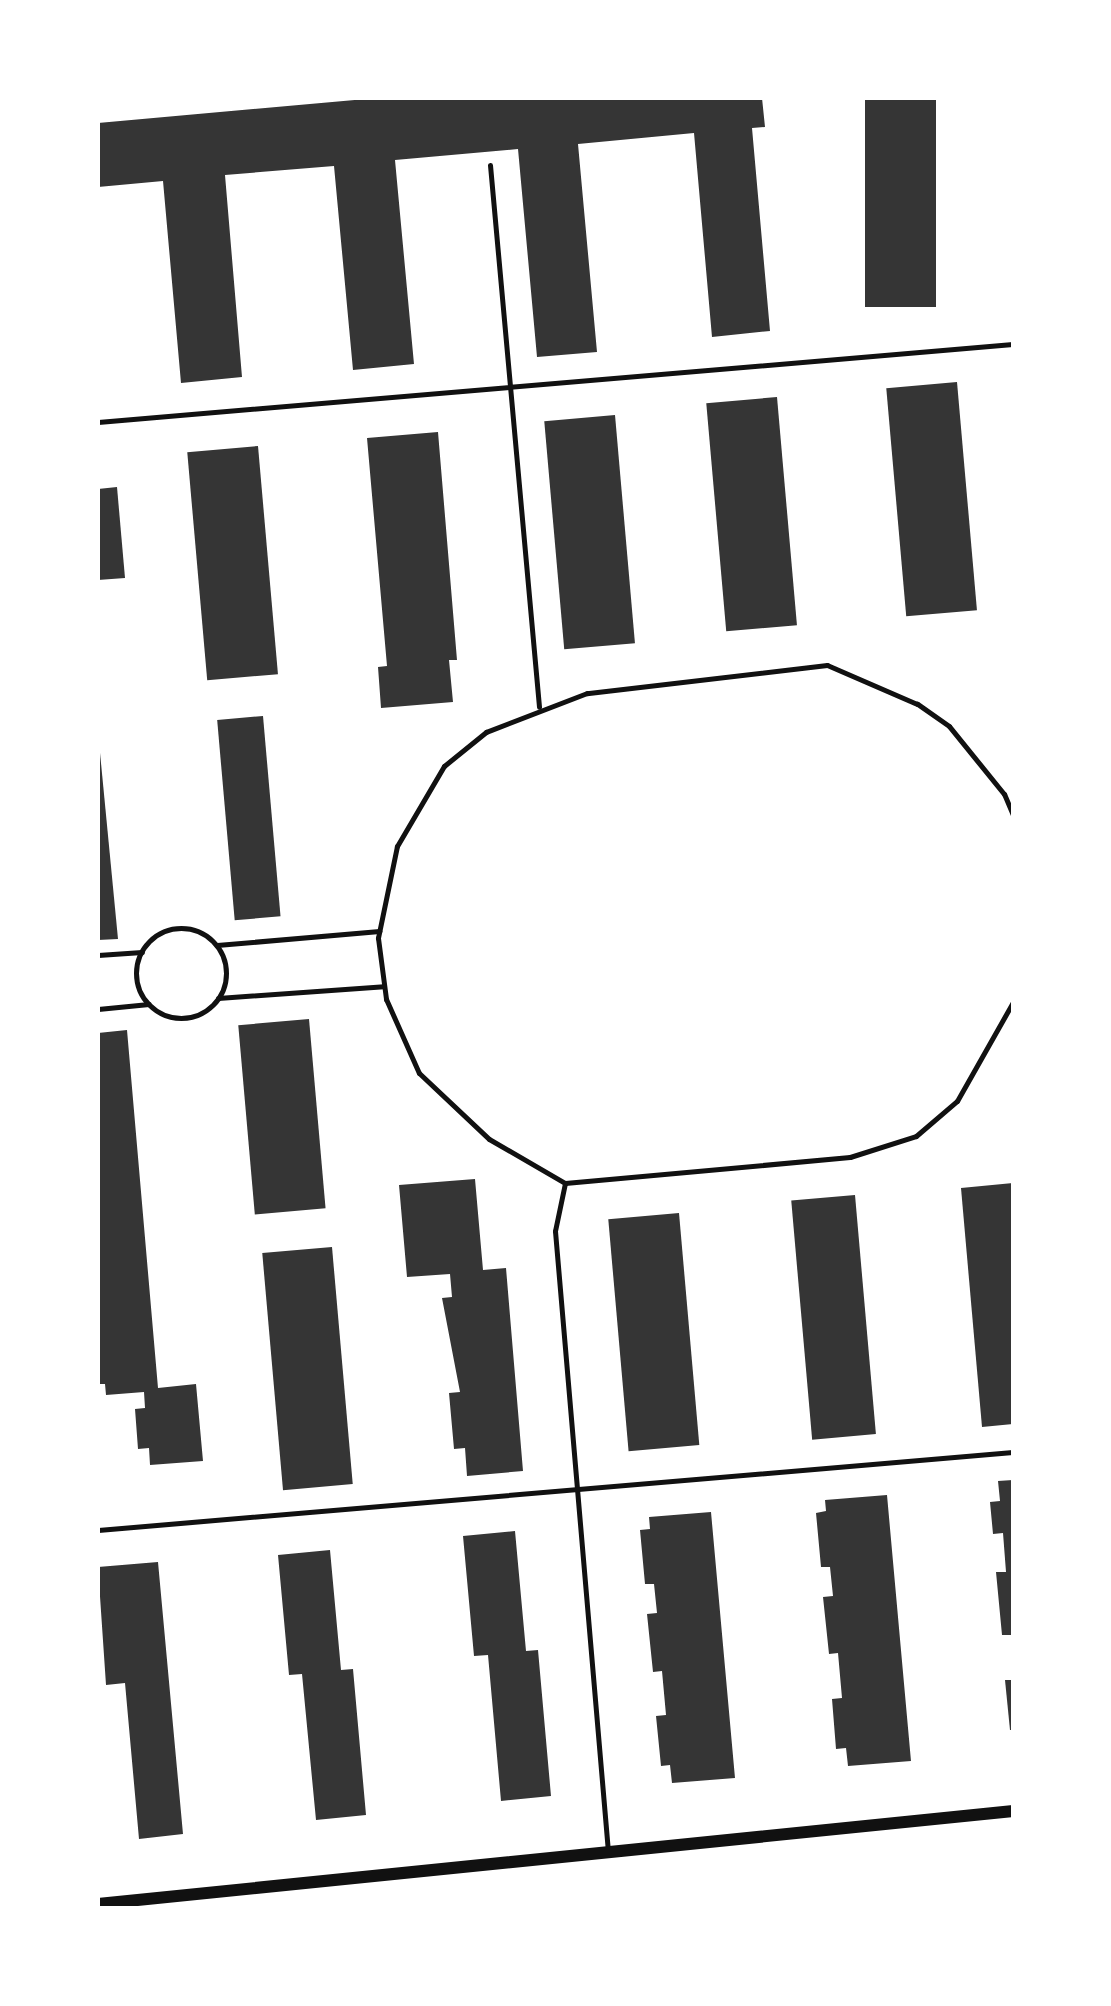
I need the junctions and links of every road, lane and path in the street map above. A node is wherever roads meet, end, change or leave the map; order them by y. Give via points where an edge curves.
1 (490, 166) dead end
2 (1013, 344) edge
3 (510, 387) junction
4 (98, 422) edge
5 (539, 707) junction
6 (1013, 815) edge
7 (379, 931) junction
8 (216, 945) junction
9 (142, 952) junction
10 (98, 955) edge
11 (384, 986) junction
12 (218, 998) junction
13 (1013, 1002) edge
14 (149, 1004) junction
15 (98, 1009) edge
16 (565, 1184) junction
17 (1013, 1452) edge
18 (580, 1491) junction
19 (98, 1530) edge
20 (1013, 1811) edge
21 (608, 1852) junction
22 (98, 1904) edge

1 - 3 lane
2 - 3 lane
3 - 4 lane
3 - 5 lane
5 - 6 lane via 648,681 827,666 917,705 949,726
5 - 7 lane via 486,732 444,766 418,802 397,846
7 - 8 lane
7 - 11 lane
8 - 9 lane via 198,931 179,927 155,935
8 - 12 lane via 226,975
9 - 10 lane
9 - 14 lane via 136,975
11 - 12 lane
11 - 16 lane via 419,1073 489,1139
12 - 14 lane via 189,1017 160,1013
13 - 16 lane via 957,1101 916,1136 850,1157
14 - 15 lane
16 - 18 lane via 555,1231
17 - 18 lane
18 - 19 lane
18 - 21 lane
20 - 21 street
21 - 22 street

